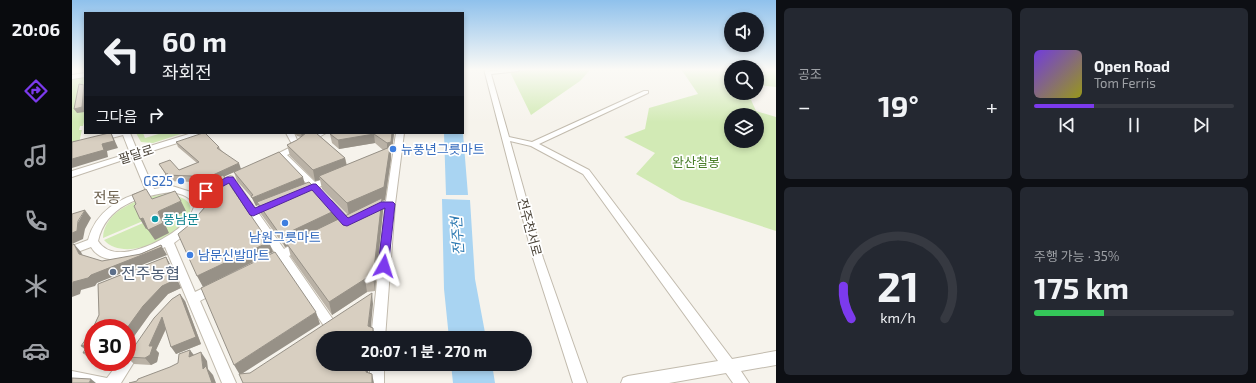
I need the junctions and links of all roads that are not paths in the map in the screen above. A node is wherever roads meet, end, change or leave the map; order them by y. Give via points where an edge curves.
1 (492, 87) edge
2 (646, 92) dead end
3 (121, 134) edge
4 (126, 134) edge
5 (197, 134) edge
6 (290, 134) edge
7 (400, 134) edge
8 (317, 135) edge
9 (506, 138) junction
10 (92, 141) edge
11 (534, 144) junction
12 (297, 147) junction
13 (136, 154) junction
14 (282, 154) junction
15 (398, 154) junction
16 (387, 156) edge
17 (262, 164) edge
18 (72, 174) edge
19 (342, 175) edge
20 (313, 186) junction
21 (151, 192) junction
22 (293, 195) edge
23 (194, 196) junction
24 (390, 204) junction
25 (311, 240) edge
26 (93, 242) junction
27 (168, 242) junction
28 (72, 250) edge
29 (283, 254) junction
30 (262, 264) edge
31 (227, 282) edge
32 (187, 296) junction
33 (381, 297) junction
34 (366, 301) edge
35 (342, 317) edge
36 (330, 325) junction
37 (321, 331) edge
38 (379, 331) edge
39 (776, 358) edge
40 (729, 366) junction
41 (121, 371) edge
42 (377, 371) edge
43 (72, 378) edge
44 (102, 383) edge
45 (112, 383) edge
46 (229, 383) edge
47 (377, 383) edge
48 (580, 383) edge
49 (628, 383) edge
50 (742, 383) edge

1 - 9 street, 전주천서로
2 - 11 street
3 - 10 street
4 - 13 street
5 - 13 street, 팔달로
6 - 12 street
7 - 15 street
8 - 12 street
9 - 11 street
9 - 48 street, 전주천서로 via 538,258
11 - 40 street via 586,172
12 - 14 street
13 - 18 street, 팔달로
13 - 21 street
14 - 17 street
14 - 20 street
15 - 16 street
15 - 24 street
19 - 20 street
20 - 22 street
20 - 24 street via 343,224
21 - 23 street via 176,190
21 - 26 street via 132,198 102,219 94,231
23 - 27 street via 199,207 194,220
23 - 29 street via 233,178
24 - 33 street
25 - 29 street
26 - 27 street via 99,250 113,255 151,250
26 - 28 street
27 - 32 street via 170,260
29 - 30 street
29 - 36 street
31 - 32 street
32 - 46 street
33 - 34 street via 372,297
33 - 38 street
35 - 36 street
36 - 37 street
39 - 40 street
40 - 49 street
40 - 50 street
41 - 45 street
42 - 47 street
43 - 44 street

